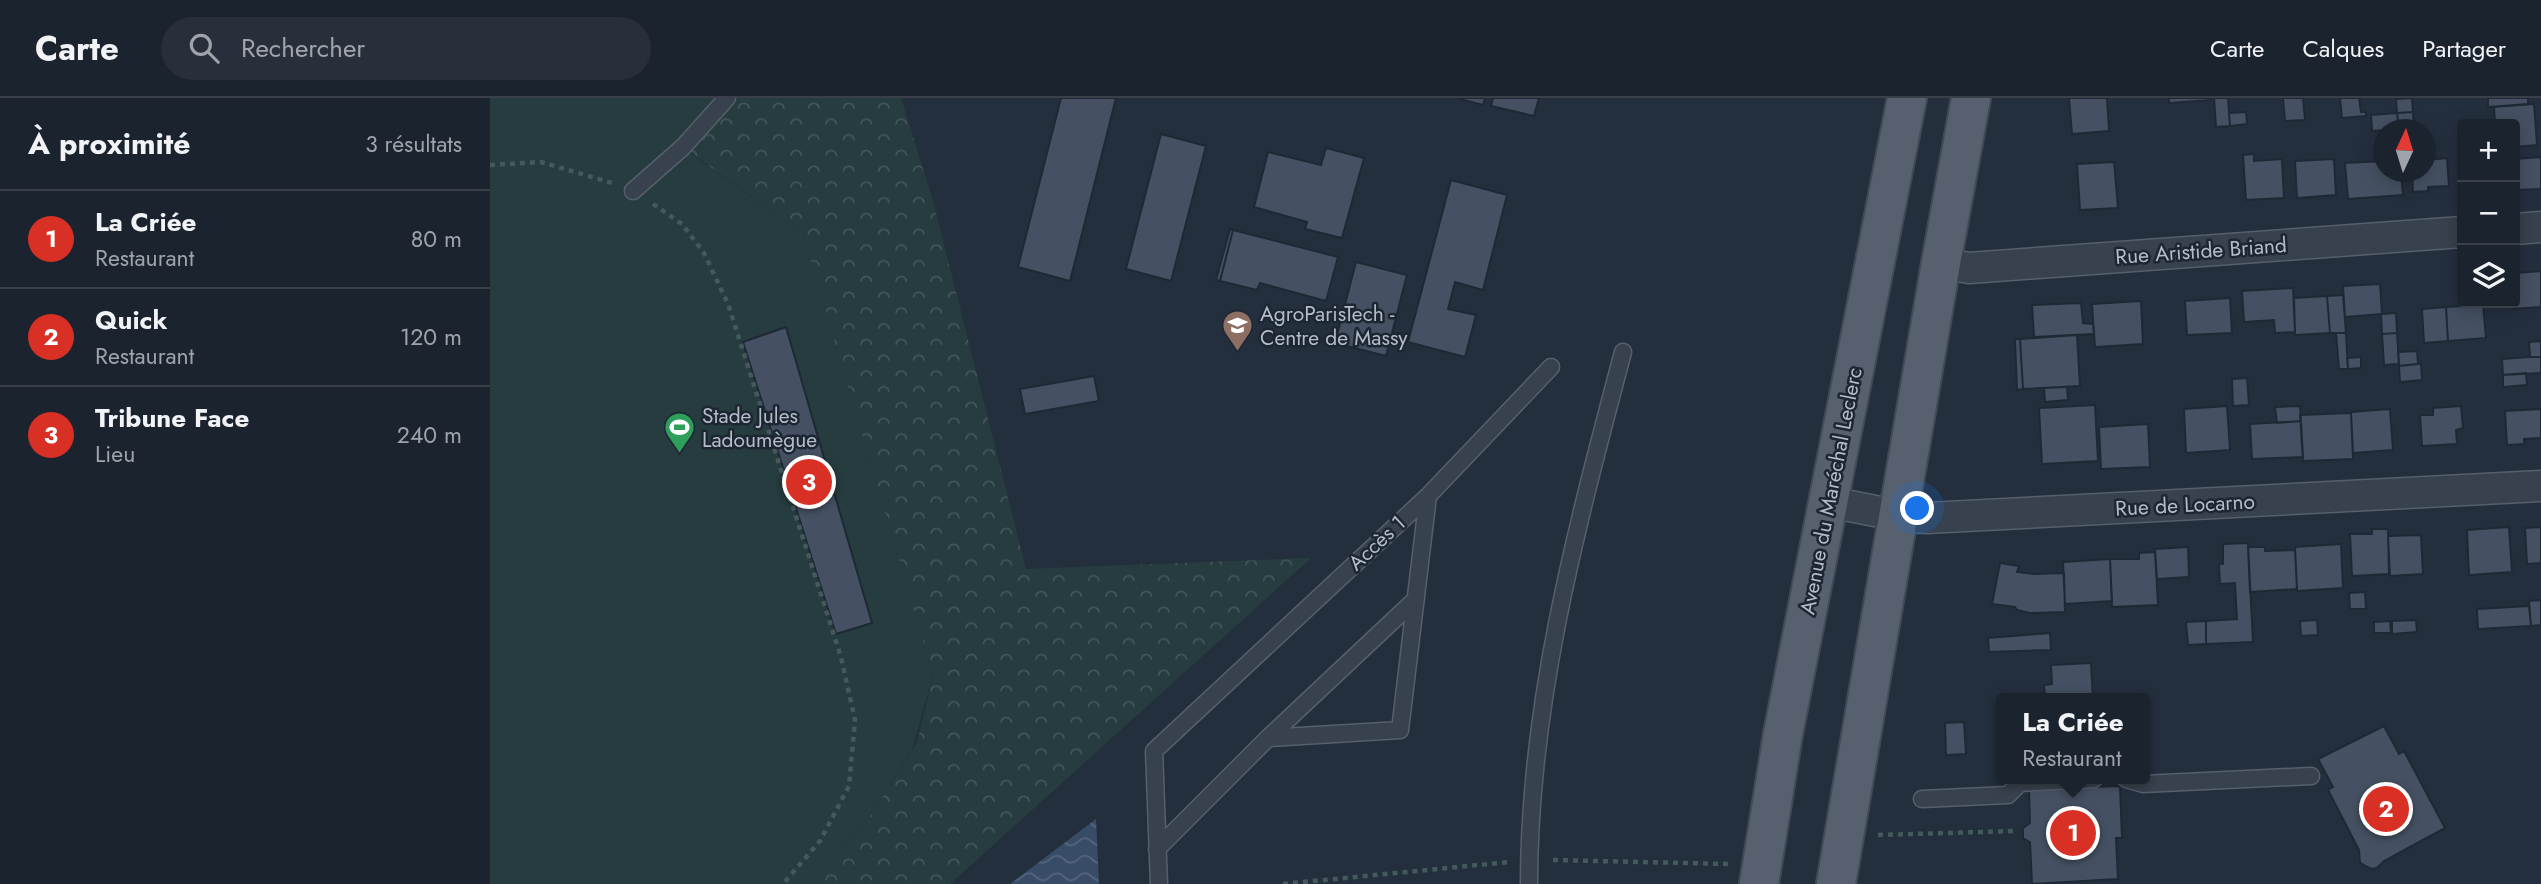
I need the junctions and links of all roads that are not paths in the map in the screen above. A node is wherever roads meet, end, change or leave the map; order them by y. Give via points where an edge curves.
1 (727, 98) edge
2 (1907, 98) edge
3 (1971, 98) edge
4 (633, 191) road end
5 (2541, 227) edge
6 (2520, 229) edge
7 (2457, 232) edge
8 (1941, 263) junction
9 (1623, 352) dead end
10 (1552, 367) dead end
11 (2541, 486) edge
12 (1428, 496) junction
13 (1830, 502) junction
14 (1900, 516) junction
15 (1416, 599) junction
16 (1268, 738) junction
17 (2311, 776) dead end
18 (2019, 784) edge
19 (2150, 784) edge
20 (1922, 799) dead end
21 (1157, 849) junction
22 (1159, 884) edge
23 (1530, 884) edge
24 (1759, 884) edge
25 (1836, 884) edge

1 - 4 lane via 683,147
2 - 13 main road, Avenue du Maréchal Leclerc
3 - 8 main road
5 - 6 street
7 - 8 street, Rue Aristide Briand via 1969,268
8 - 14 main road
9 - 23 lane via 1578,524 1541,707
10 - 12 lane
11 - 14 street, Rue de Locarno
12 - 15 lane, Accès 1
12 - 21 lane, Accès 1 via 1154,751
13 - 14 street, Rue de Locarno
13 - 24 main road, Avenue du Maréchal Leclerc via 1783,734
14 - 25 main road
15 - 16 lane
15 - 16 lane, Accès 1 via 1400,730
16 - 21 lane
17 - 19 lane
18 - 20 lane via 2008,795
21 - 22 lane, Accès 1

